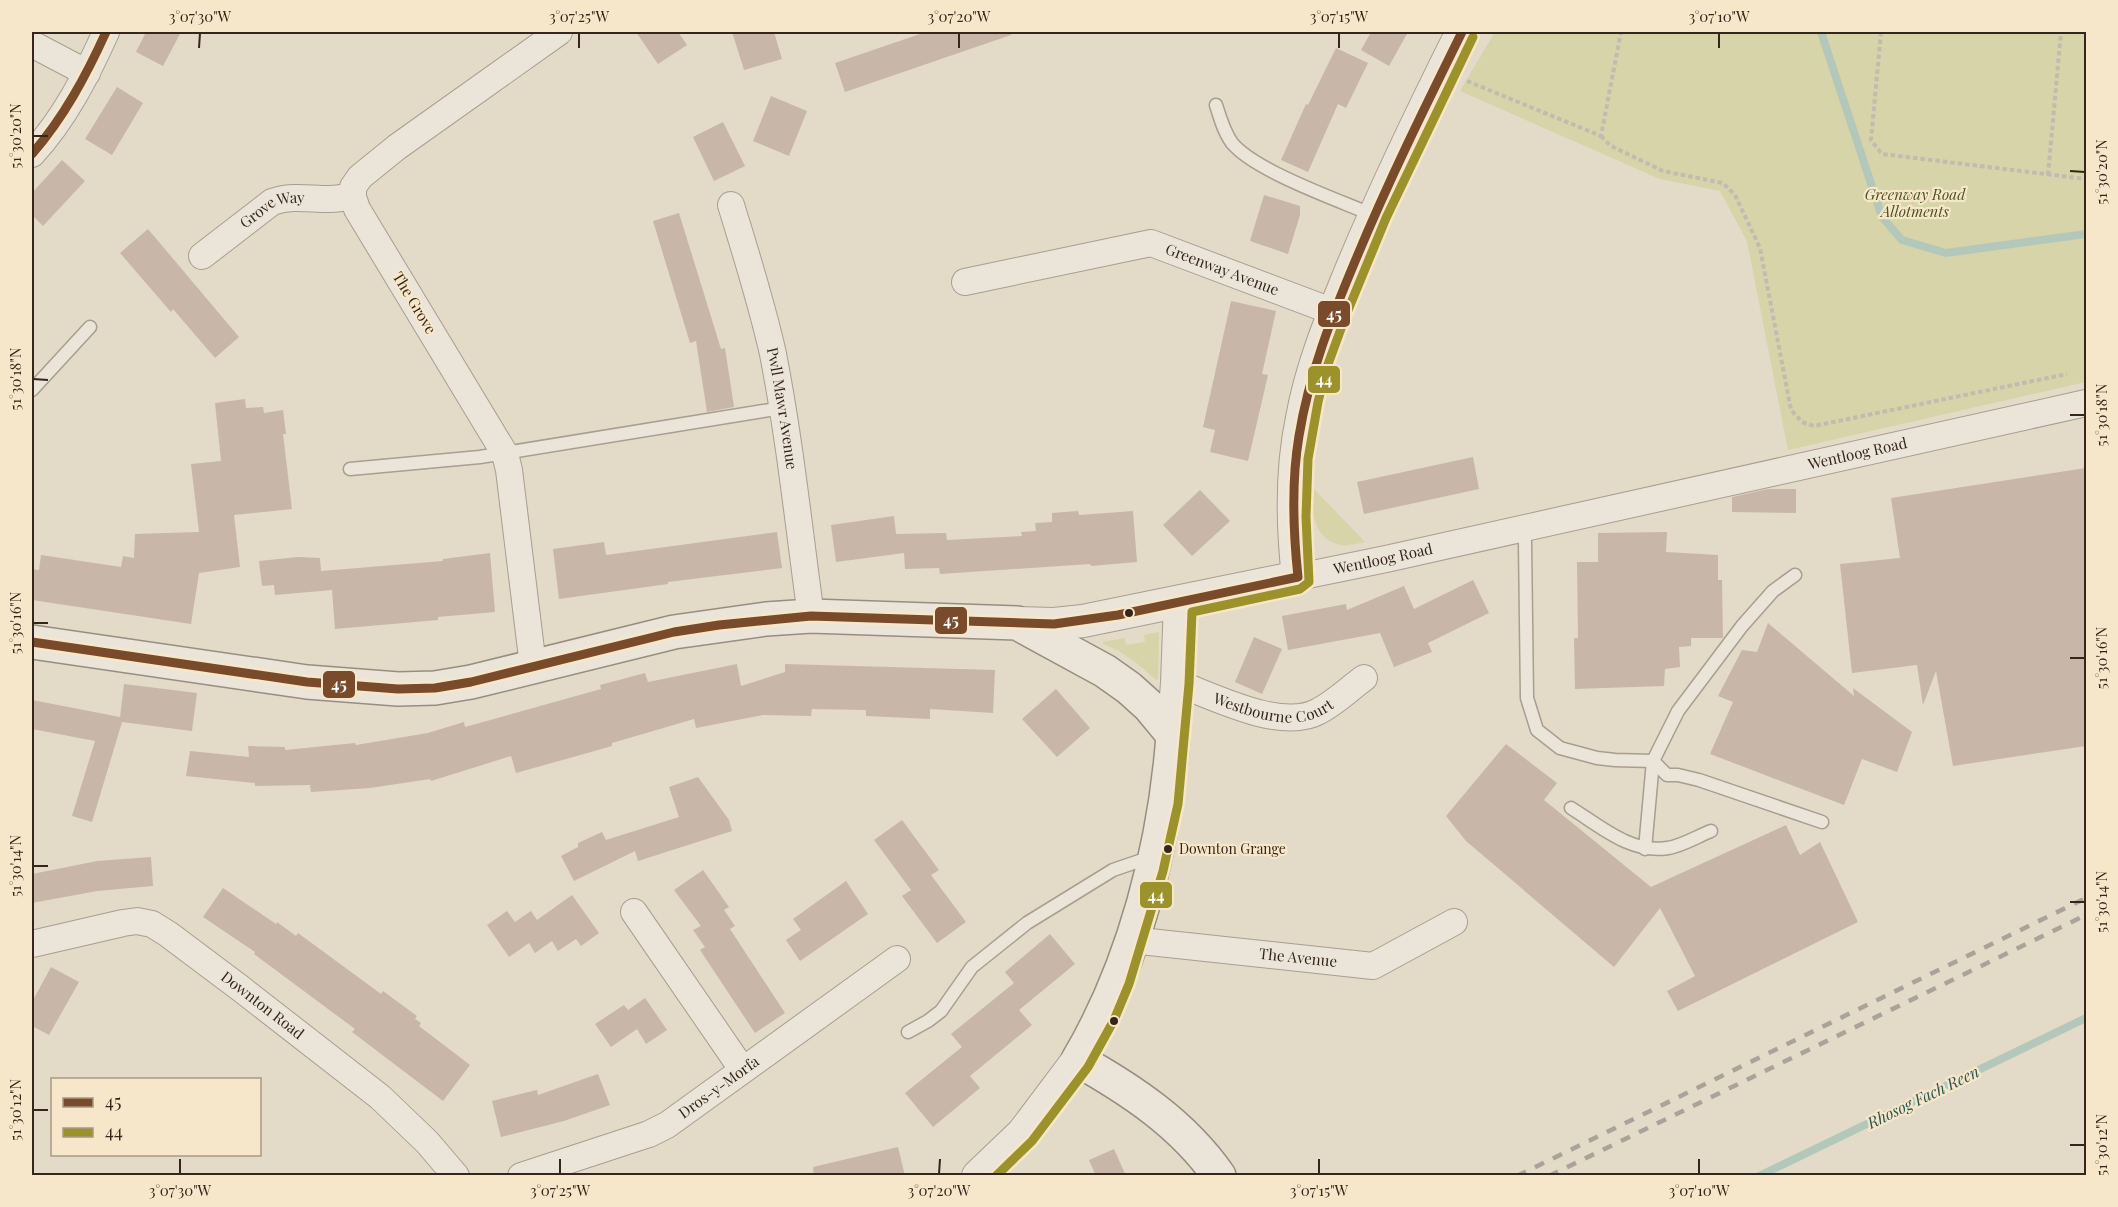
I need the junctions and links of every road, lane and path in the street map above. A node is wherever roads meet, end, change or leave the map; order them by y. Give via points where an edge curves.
1 (106, 32) edge
2 (559, 32) edge
3 (1462, 32) edge
4 (1621, 32) edge
5 (1881, 32) edge
6 (2061, 32) edge
7 (32, 44) edge
8 (1443, 71) junction
9 (87, 73) junction
10 (1216, 105) dead end
11 (1601, 136) junction
12 (32, 154) edge
13 (2048, 175) junction
14 (2086, 179) edge
15 (353, 197) junction
16 (731, 205) dead end
17 (1373, 215) junction
18 (202, 256) dead end
19 (965, 282) dead end
20 (1334, 312) junction
21 (90, 327) dead end
22 (2067, 374) dead end
23 (32, 390) edge
24 (2086, 403) edge
25 (782, 408) junction
26 (505, 454) junction
27 (350, 469) dead end
28 (1522, 528) junction
29 (1795, 575) dead end
30 (1298, 577) junction
31 (1180, 602) junction
32 (811, 616) junction
33 (1017, 623) junction
34 (32, 642) edge
35 (533, 666) junction
36 (1364, 678) dead end
37 (1177, 683) junction
38 (1173, 735) junction
39 (1653, 761) junction
40 (1571, 808) dead end
41 (1822, 822) dead end
42 (1711, 831) dead end
43 (1645, 849) junction
44 (1155, 856) junction
45 (634, 912) dead end
46 (1454, 922) dead end
47 (1131, 940) junction
48 (32, 944) edge
49 (897, 959) dead end
50 (908, 1032) dead end
51 (1078, 1060) junction
52 (742, 1070) junction
53 (456, 1176) edge
54 (521, 1176) edge
55 (978, 1176) edge
56 (1219, 1176) edge

1 - 9 street
2 - 15 street via 360,177 353,187
3 - 8 street
4 - 11 path
5 - 13 path via 1871,140 1882,154
6 - 13 path
7 - 9 street
8 - 11 path
8 - 17 street
9 - 12 street via 60,120
10 - 17 lane via 1232,143 1244,155 1273,172
11 - 22 path via 1611,146 1663,171 1723,183 1735,195 1760,248 1791,410 1802,422 1814,426
13 - 14 path
15 - 18 street, Grove Way via 299,196 272,202
15 - 26 street, The Grove
16 - 25 street, Pwll Mawr Avenue via 764,315
17 - 20 street
19 - 20 street, Greenway Avenue via 1151,243
20 - 30 street via 1310,382 1297,447 1293,495
21 - 23 lane
24 - 28 street, Wentloog Road
25 - 26 lane
25 - 32 street, Pwll Mawr Avenue
26 - 27 lane
26 - 35 street, The Grove
28 - 30 street, Wentloog Road
28 - 39 lane via 1527,698 1537,730 1560,748 1615,760
29 - 39 lane via 1773,591 1742,626 1678,711
30 - 31 street, Wentloog Road
31 - 33 street, Wentloog Road via 1083,621
31 - 37 street
32 - 33 main road, Wentloog Road
32 - 35 main road, Wentloog Road via 674,632
33 - 38 main road via 1130,688
34 - 35 main road, Wentloog Road via 307,682 398,689 471,682
36 - 37 street, Westbourne Court via 1318,712 1295,719 1269,717
37 - 38 street
38 - 44 main road
39 - 41 lane via 1667,775 1699,780
39 - 43 lane
40 - 43 lane via 1625,842
42 - 43 lane via 1669,848
44 - 47 main road
44 - 50 lane via 1113,870 1027,923 972,968 941,1011
45 - 52 street
46 - 47 street, The Avenue via 1373,966
47 - 51 main road via 1104,1014
48 - 53 street, Downton Road via 123,923 152,924 380,1097
49 - 52 street, Dros-y-Morfa
51 - 55 street via 1023,1133
51 - 56 main road via 1161,1114 1199,1149
52 - 54 street, Dros-y-Morfa via 649,1134

